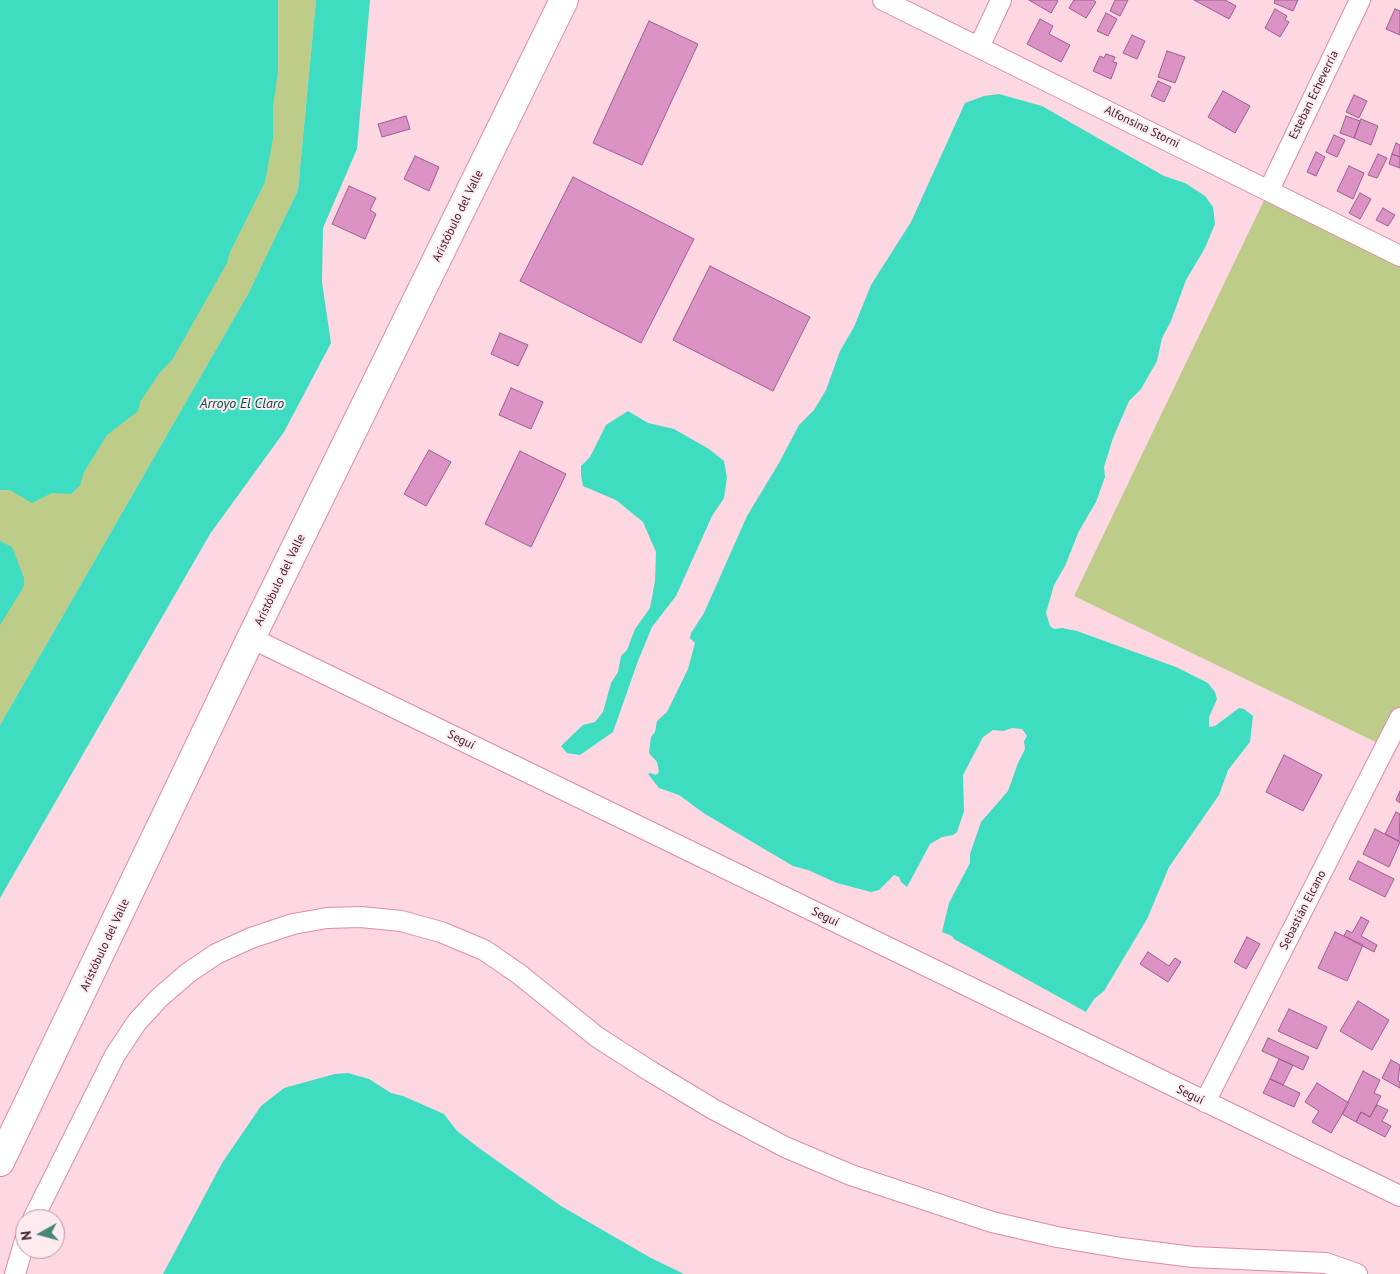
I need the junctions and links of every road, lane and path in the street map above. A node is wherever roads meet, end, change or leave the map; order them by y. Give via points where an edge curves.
1 (564, 0) edge
2 (883, 0) edge
3 (1001, 0) edge
4 (1360, 0) edge
5 (979, 47) junction
6 (1269, 190) junction
7 (1400, 256) edge
8 (251, 638) junction
9 (1400, 718) edge
10 (1393, 751) edge
11 (1205, 1102) junction
12 (0, 1162) edge
13 (1400, 1196) edge
14 (38, 1209) edge
15 (19, 1259) edge
16 (15, 1274) edge
17 (1356, 1274) edge

1 - 8 street, Aristóbulo del Valle
2 - 5 street, Alfonsina Storni
3 - 5 street
4 - 6 street, Esteban Echeverría
5 - 6 street, Alfonsina Storni
6 - 7 street, Alfonsina Storni
8 - 11 street, Seguí
8 - 12 street, Aristóbulo del Valle
9 - 10 street, Sebastián Elcano
10 - 11 street, Sebastián Elcano
11 - 13 street, Seguí
14 - 17 street via 115,1055 137,1022 159,998 216,954 251,938 292,924 361,917 401,921 441,932 484,950 597,1036 650,1071 713,1109 851,1175 984,1219 1057,1237 1193,1256 1326,1263
15 - 16 street

